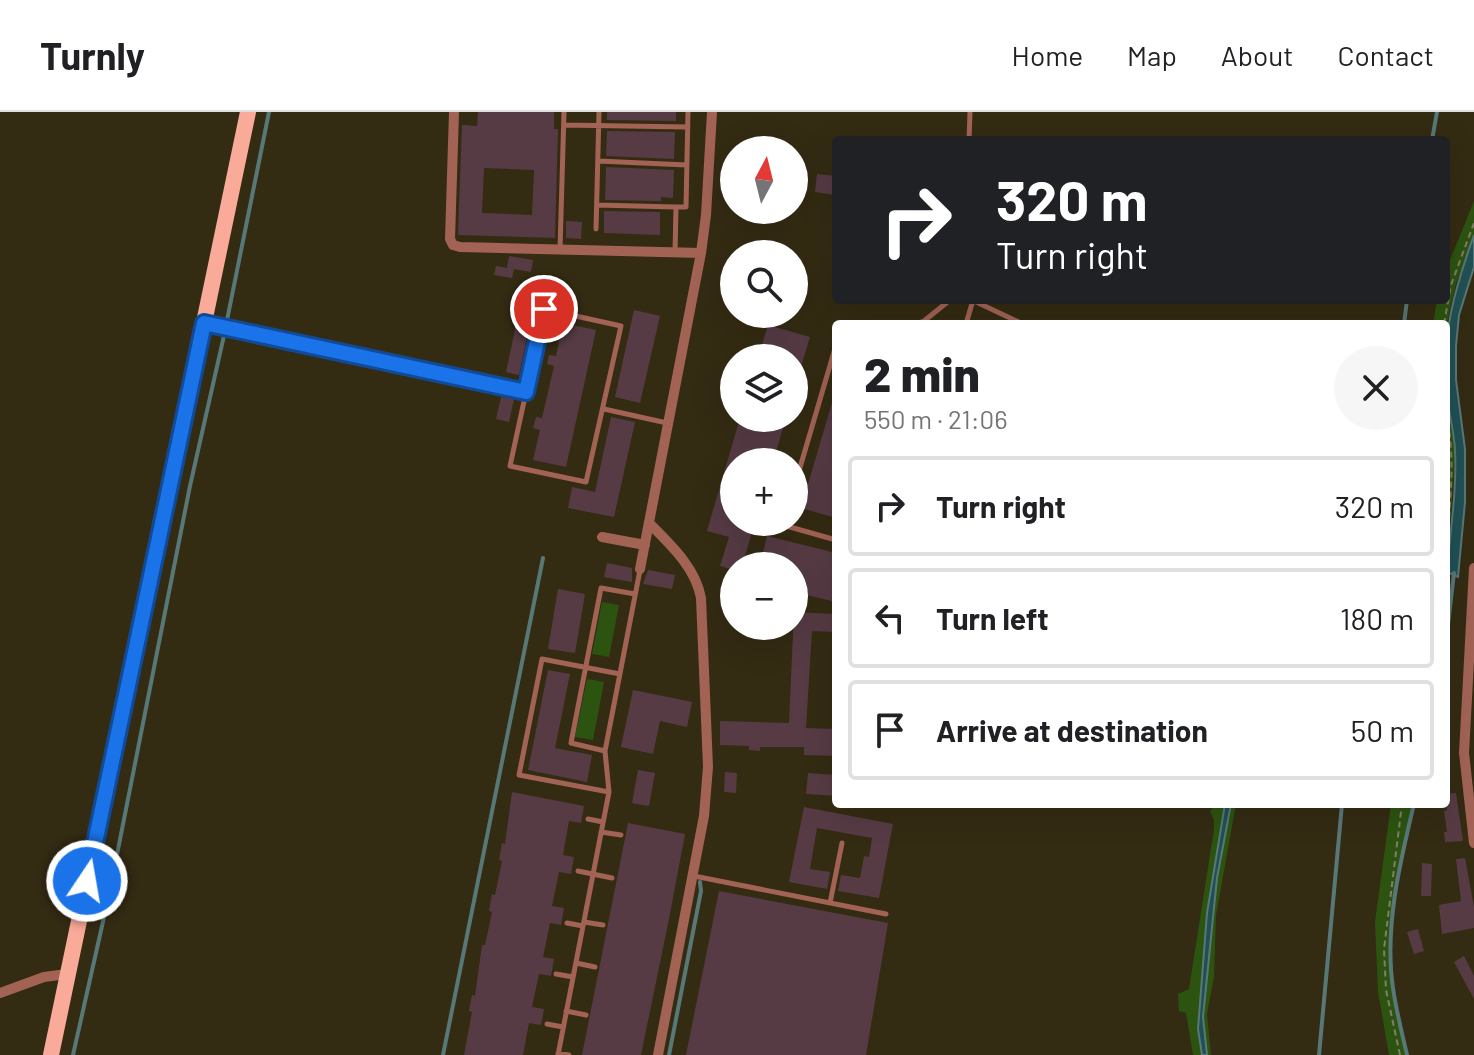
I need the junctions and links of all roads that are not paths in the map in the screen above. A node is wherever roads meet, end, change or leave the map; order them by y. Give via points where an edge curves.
1 (248, 112) edge
2 (454, 112) edge
3 (564, 112) edge
4 (599, 112) edge
5 (688, 112) edge
6 (712, 112) edge
7 (970, 112) edge
8 (599, 123) junction
9 (564, 125) junction
10 (688, 127) junction
11 (969, 136) edge
12 (598, 161) junction
13 (687, 165) junction
14 (597, 205) junction
15 (676, 207) junction
16 (596, 229) dead end
17 (560, 250) junction
18 (675, 253) junction
19 (701, 253) junction
20 (945, 304) edge
21 (981, 304) edge
22 (925, 320) edge
23 (1015, 320) edge
24 (204, 323) junction
25 (832, 359) edge
26 (526, 392) junction
27 (604, 409) junction
28 (668, 423) junction
29 (806, 448) edge
30 (649, 523) junction
31 (808, 532) edge
32 (602, 537) dead end
33 (832, 539) edge
34 (645, 545) junction
35 (1474, 568) edge
36 (640, 569) joint
37 (635, 594) junction
38 (586, 668) junction
39 (620, 674) junction
40 (1470, 686) edge
41 (605, 751) junction
42 (609, 792) junction
43 (1471, 814) edge
44 (588, 819) dead end
45 (603, 822) junction
46 (601, 832) junction
47 (621, 835) dead end
48 (842, 843) dead end
49 (1474, 843) edge
50 (578, 871) dead end
51 (593, 874) junction
52 (694, 876) junction
53 (612, 878) dead end
54 (830, 903) junction
55 (886, 914) dead end
56 (567, 923) dead end
57 (583, 924) junction
58 (603, 925) dead end
59 (576, 963) junction
60 (595, 967) dead end
61 (67, 974) junction
62 (556, 974) dead end
63 (573, 977) junction
64 (0, 993) edge
65 (566, 1011) junction
66 (586, 1015) dead end
67 (547, 1024) dead end
68 (563, 1027) junction
69 (558, 1054) edge
70 (51, 1055) edge
71 (569, 1055) edge
72 (658, 1055) edge

1 - 24 main road
2 - 17 street via 453,245
3 - 9 lane
4 - 8 lane
5 - 10 lane
6 - 19 street
7 - 11 lane
8 - 9 lane
8 - 10 lane
8 - 12 lane
9 - 17 lane
10 - 13 lane
12 - 13 lane
12 - 14 lane
13 - 15 lane via 686,207
14 - 15 lane
14 - 16 lane
15 - 18 lane
17 - 18 street
18 - 19 street
19 - 28 street
20 - 22 lane
21 - 23 lane
24 - 26 lane
24 - 61 main road
25 - 29 lane
26 - 27 lane via 510,466 586,482
26 - 27 lane via 544,309 606,322 621,326
27 - 28 lane
28 - 30 street
30 - 34 street
30 - 52 street via 699,582 708,767
31 - 33 lane
32 - 34 street
34 - 36 street
35 - 40 street
36 - 37 lane
37 - 38 lane via 601,588
37 - 39 lane
38 - 39 lane
38 - 41 lane via 571,743
38 - 42 lane via 542,659 519,775
39 - 41 lane
40 - 43 street via 1464,753
41 - 42 lane
42 - 45 lane
43 - 49 street
44 - 45 lane
45 - 46 lane
46 - 47 lane
46 - 51 lane
48 - 54 lane
50 - 51 lane
51 - 53 lane
51 - 57 lane
52 - 54 lane
52 - 72 street
54 - 55 lane
56 - 57 lane
57 - 58 lane
57 - 59 lane
59 - 60 lane
59 - 63 lane
61 - 64 street
61 - 70 main road
62 - 63 lane
63 - 65 lane
65 - 66 lane
65 - 68 lane
67 - 68 lane
68 - 69 lane
69 - 71 lane

